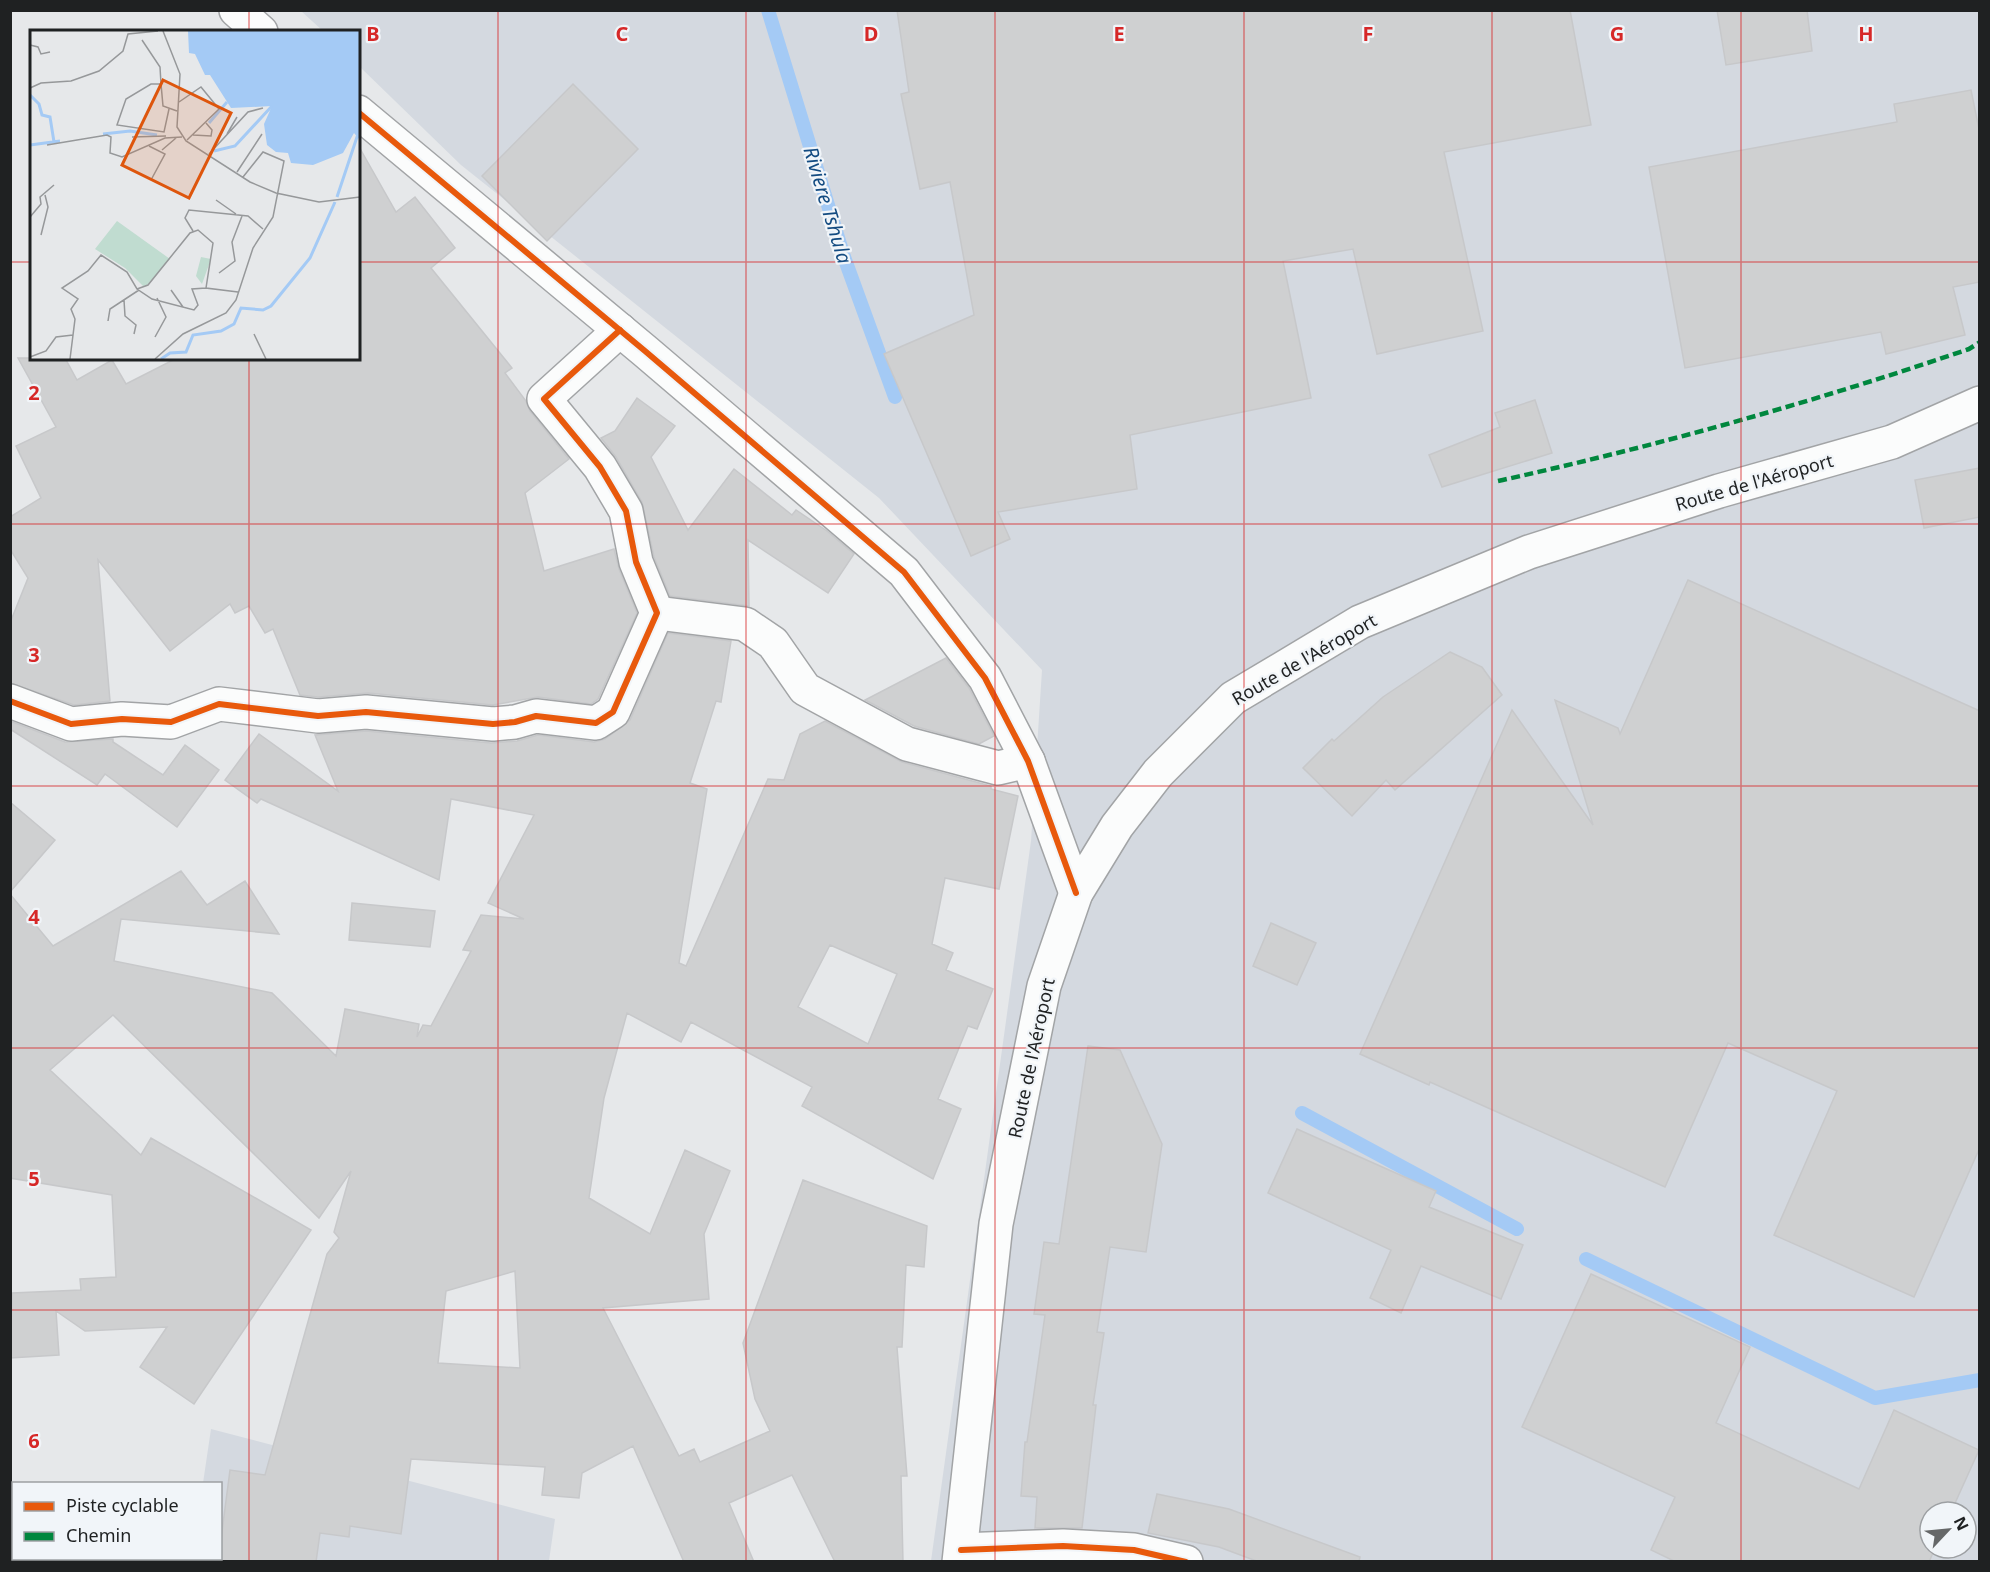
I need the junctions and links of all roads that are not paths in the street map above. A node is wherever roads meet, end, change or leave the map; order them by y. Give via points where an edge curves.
1 (236, 10) edge
2 (259, 30) edge
3 (360, 114) edge
4 (620, 330) junction
5 (1980, 403) edge
6 (657, 613) junction
7 (10, 701) edge
8 (1028, 761) junction
9 (1076, 893) junction
10 (960, 1556) edge
11 (1186, 1562) edge

1 - 2 main road
3 - 4 main road
4 - 6 main road via 544,399 600,467 626,511 636,562
4 - 8 main road via 904,572 985,678
5 - 9 main road, Route de l'Aéroport via 1892,442 1719,491 1529,552 1360,622 1233,698 1158,773 1117,826
6 - 7 main road via 613,712 596,723 536,716 515,723 493,724 366,712 318,716 219,704 171,722 122,719 71,724
6 - 8 main road via 745,624 772,643 804,689 907,744 998,768
8 - 9 main road
9 - 10 main road, Route de l'Aéroport via 1044,987 996,1224
10 - 11 main road via 1063,1546 1134,1550

